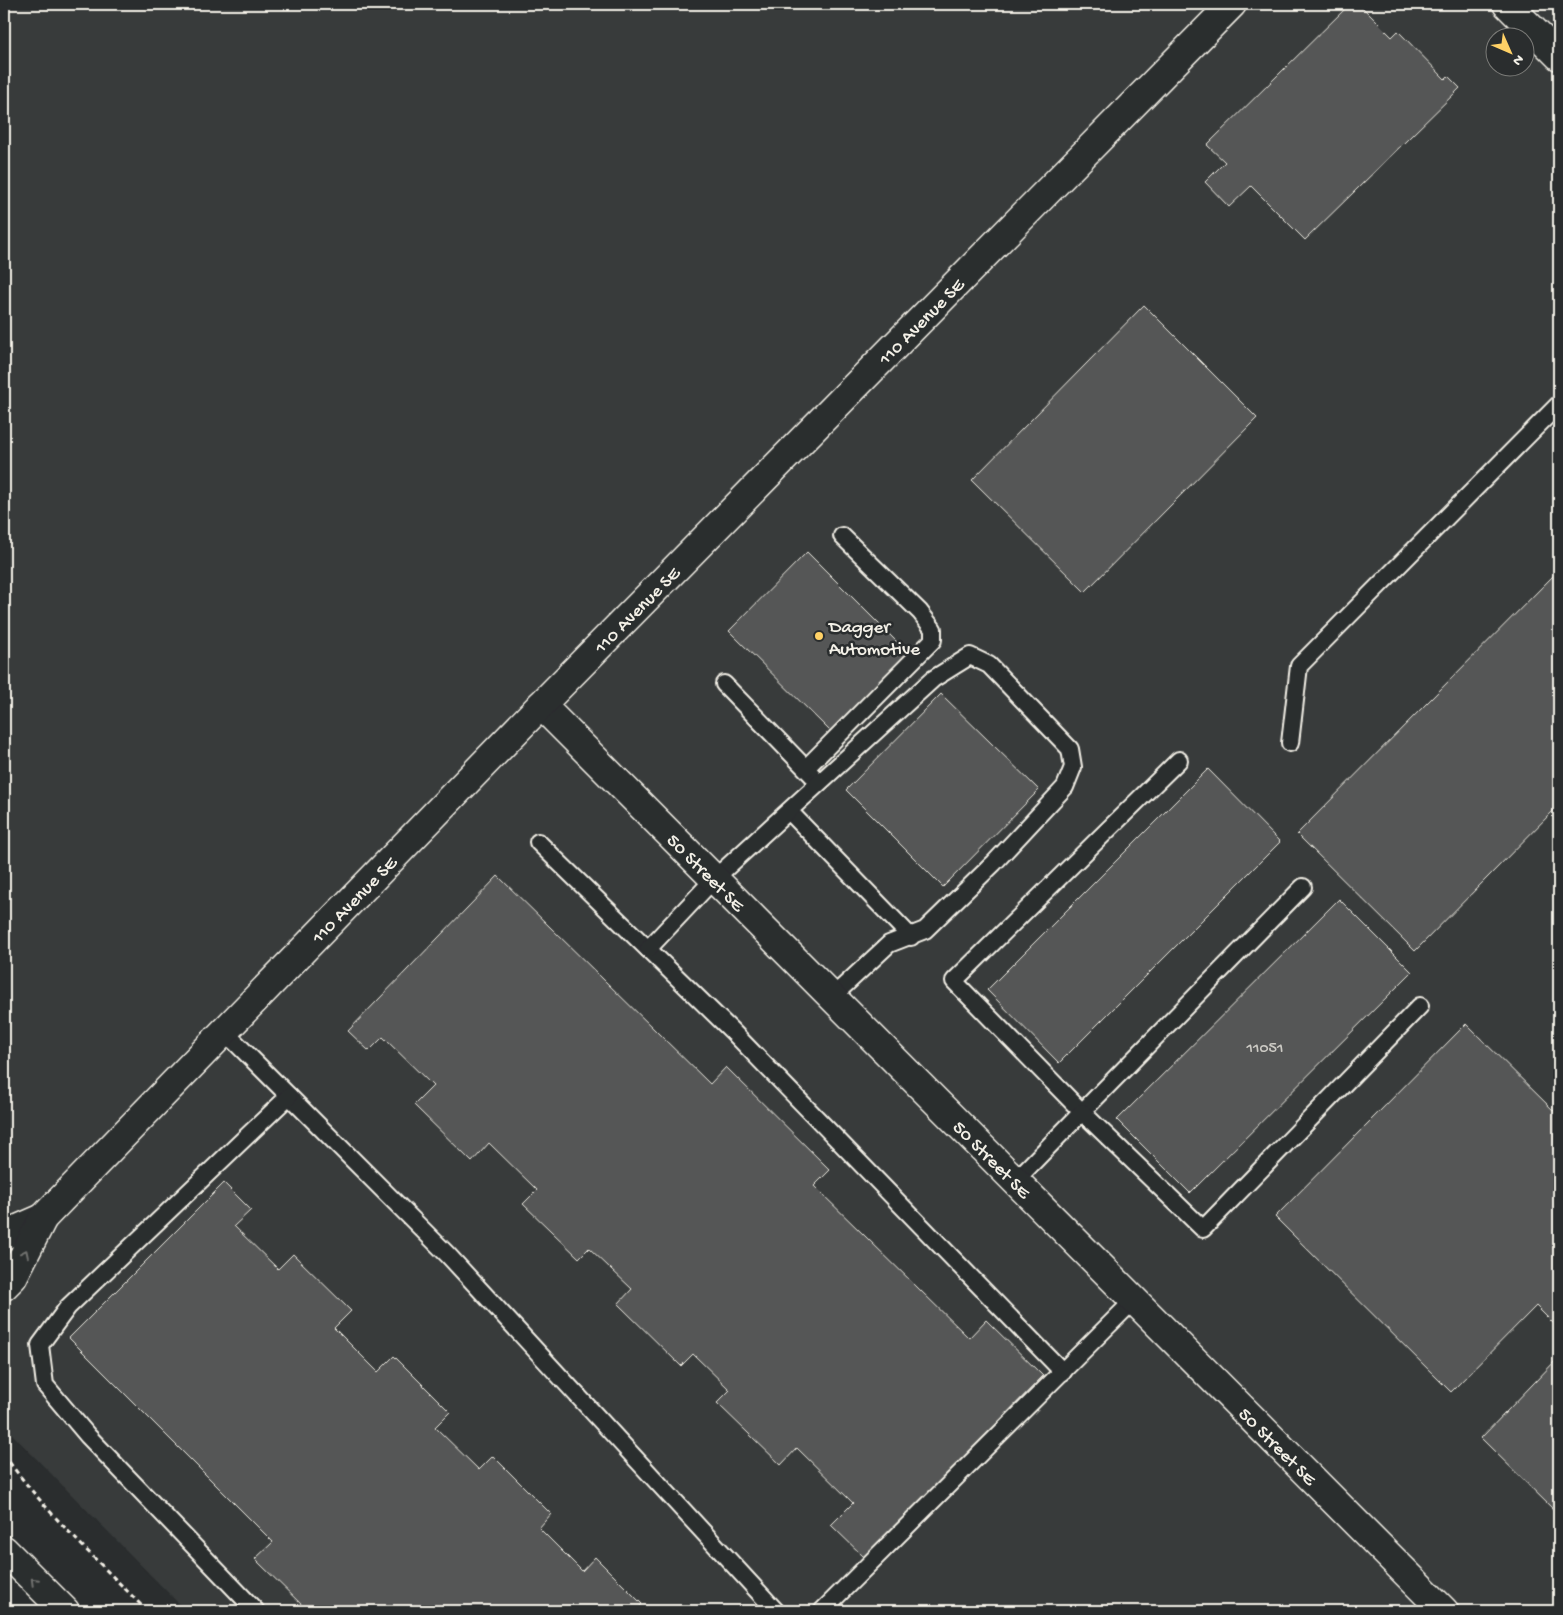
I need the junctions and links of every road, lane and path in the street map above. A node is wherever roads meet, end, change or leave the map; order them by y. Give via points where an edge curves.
1 (1232, 4) edge
2 (1507, 4) edge
3 (1559, 56) edge
4 (1559, 404) edge
5 (842, 536) dead end
6 (724, 684) dead end
7 (540, 705) junction
8 (1290, 743) dead end
9 (1179, 760) dead end
10 (806, 768) junction
11 (820, 783) junction
12 (789, 811) junction
13 (538, 842) dead end
14 (714, 879) junction
15 (1303, 887) dead end
16 (911, 937) junction
17 (648, 949) junction
18 (832, 997) junction
19 (1420, 1006) dead end
20 (224, 1031) junction
21 (289, 1096) junction
22 (1082, 1112) junction
23 (1015, 1181) junction
24 (42, 1218) junction
25 (4, 1235) edge
26 (4, 1286) edge
27 (1134, 1300) junction
28 (1063, 1372) junction
29 (4, 1455) edge
30 (4, 1550) edge
31 (65, 1611) edge
32 (148, 1611) edge
33 (256, 1611) edge
34 (776, 1611) edge
35 (822, 1611) edge
36 (1444, 1611) edge

1 - 7 street, 110 Avenue SE
2 - 3 street
4 - 8 lane via 1299,666
5 - 10 lane via 920,612 933,629 933,640
6 - 10 lane
7 - 14 street, 50 Street SE
7 - 20 street, 110 Avenue SE
9 - 22 lane via 954,981
10 - 11 lane
11 - 12 lane
11 - 16 lane via 934,679 970,656 989,665 1070,749 1073,766 1065,787 987,870 925,930
12 - 14 lane
12 - 16 lane
13 - 17 lane
14 - 17 lane
14 - 18 street, 50 Street SE
15 - 22 lane
16 - 18 lane via 889,944
17 - 28 lane via 739,1038
18 - 23 street, 50 Street SE
19 - 22 lane via 1203,1229
20 - 21 lane
20 - 24 street, 110 Avenue SE
21 - 33 lane via 68,1307 40,1345 45,1385 88,1436
21 - 34 lane via 448,1255
22 - 23 lane
23 - 27 street, 50 Street SE
24 - 25 street, 110 Avenue SE
26 -> 24 street, 110 Avenue SE via 13,1277
27 - 28 lane
27 - 36 street, 50 Street SE
28 - 35 lane
29 - 32 path via 88,1552
31 -> 30 street

